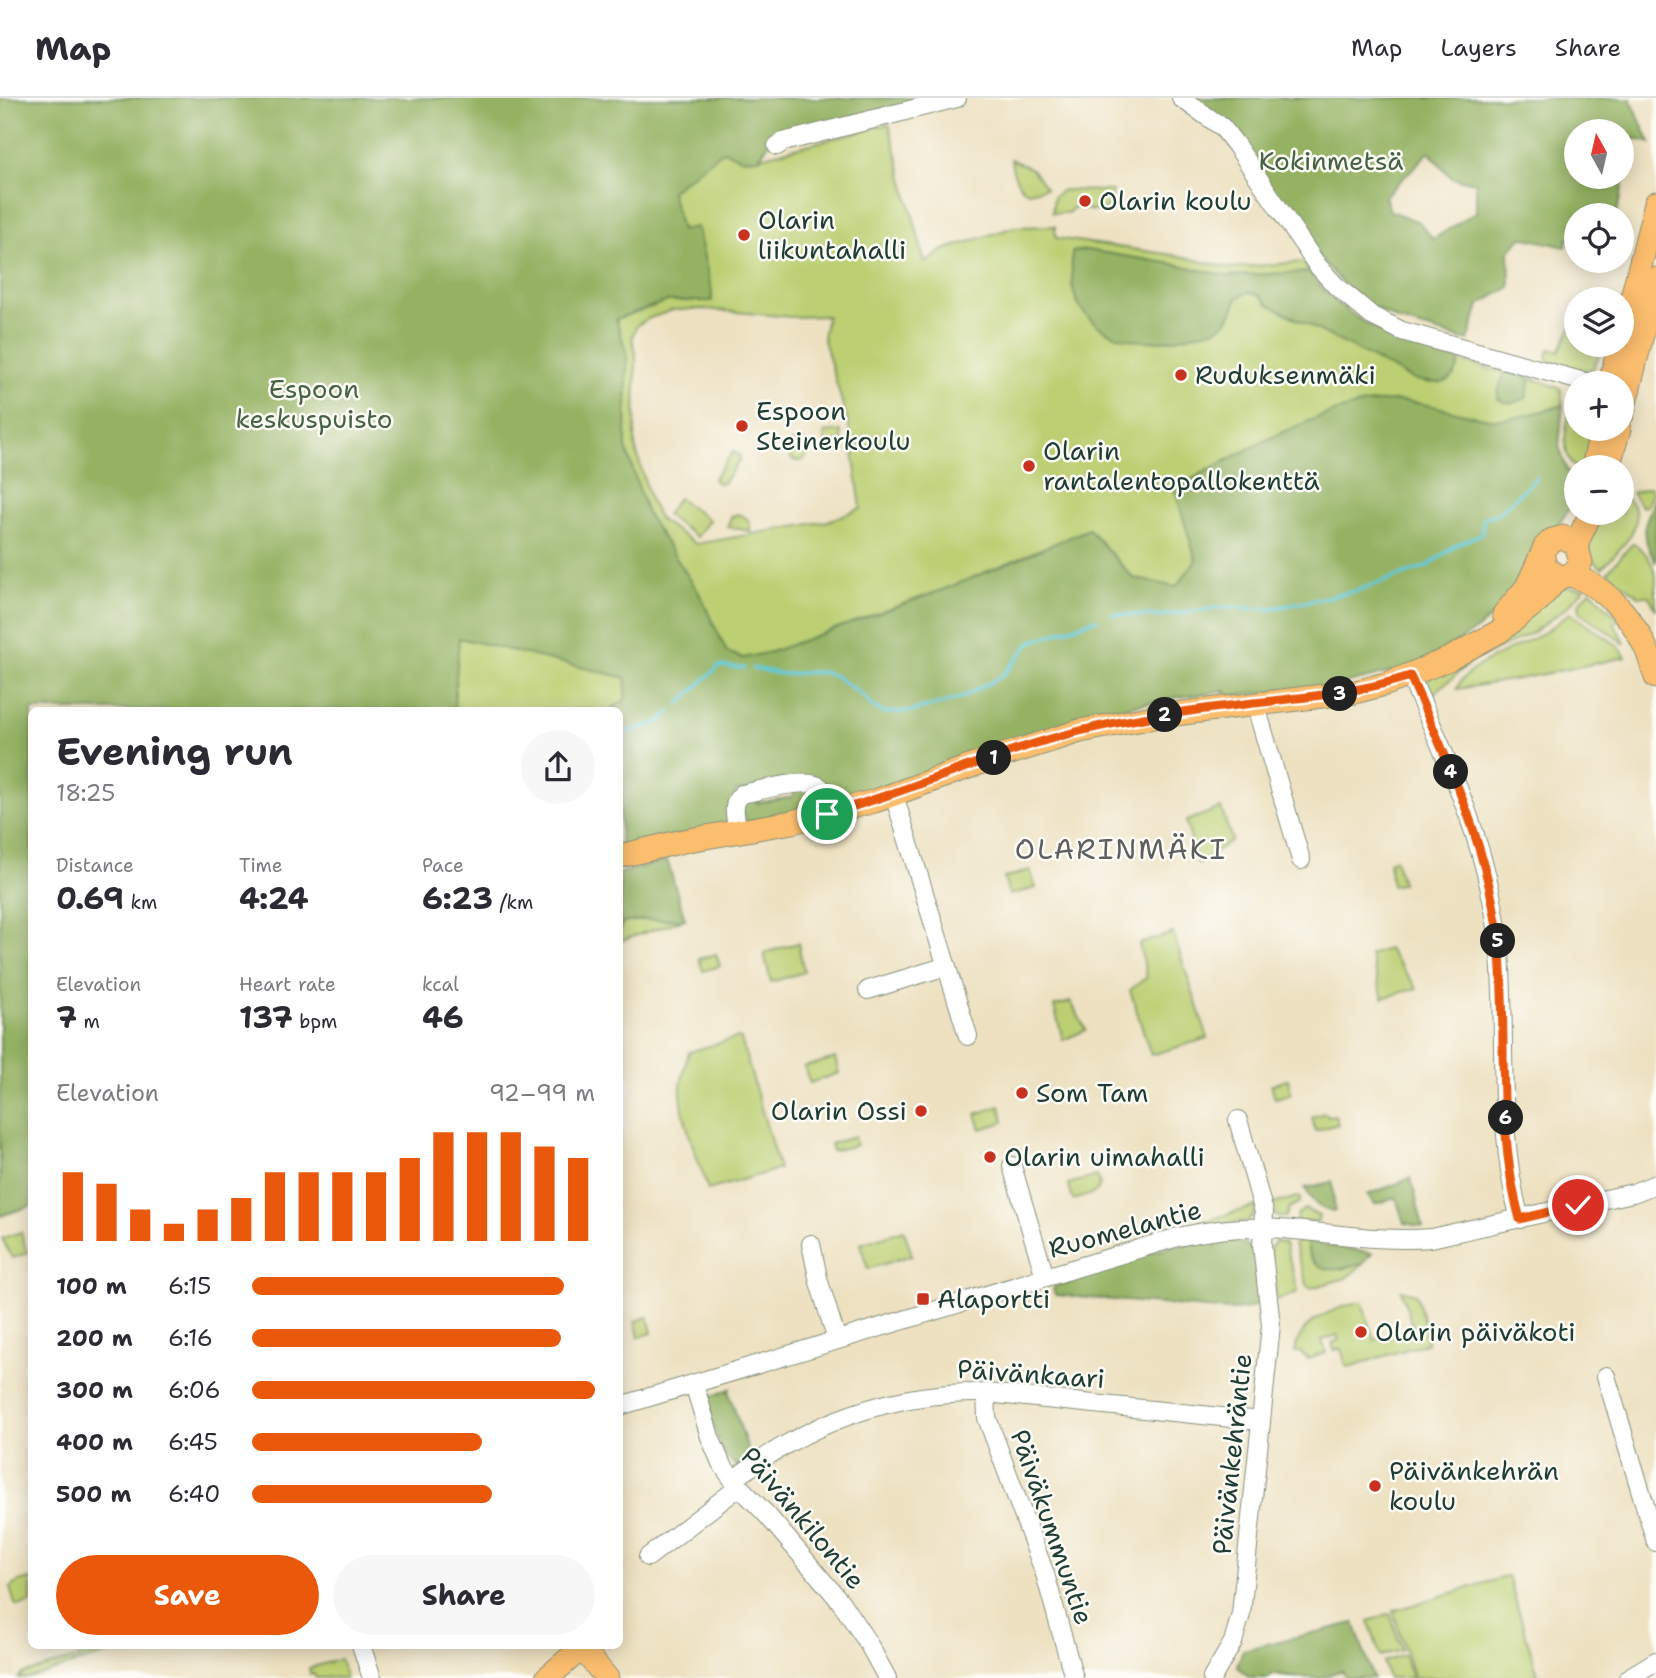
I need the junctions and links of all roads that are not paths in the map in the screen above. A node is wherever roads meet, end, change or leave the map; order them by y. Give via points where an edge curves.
1 (957, 98) edge
2 (1181, 98) edge
3 (777, 146) dead end
4 (1656, 203) edge
5 (1656, 279) edge
6 (1634, 290) edge
7 (1628, 371) edge
8 (1564, 376) edge
9 (1575, 525) edge
10 (1585, 525) edge
11 (1570, 558) junction
12 (1478, 641) junction
13 (1656, 642) edge
14 (1410, 676) junction
15 (1656, 677) edge
16 (1255, 703) junction
17 (894, 795) junction
18 (827, 814) junction
19 (738, 831) junction
20 (623, 855) edge
21 (1301, 860) dead end
22 (947, 966) junction
23 (868, 990) dead end
24 (968, 1036) dead end
25 (1238, 1120) dead end
26 (1012, 1166) dead end
27 (1656, 1184) edge
28 (1520, 1219) junction
29 (1263, 1228) junction
30 (811, 1244) dead end
31 (1045, 1277) junction
32 (837, 1340) junction
33 (1606, 1376) dead end
34 (694, 1384) junction
35 (986, 1393) junction
36 (623, 1405) edge
37 (1261, 1421) junction
38 (736, 1484) junction
39 (1656, 1542) edge
40 (648, 1557) dead end
41 (362, 1649) edge
42 (577, 1649) edge
43 (579, 1649) edge
44 (584, 1649) edge
45 (586, 1649) edge
46 (1656, 1661) edge
47 (372, 1678) edge
48 (529, 1678) edge
49 (547, 1678) edge
50 (607, 1678) edge
51 (624, 1678) edge
52 (887, 1678) edge
53 (1074, 1678) edge
54 (1212, 1678) edge
55 (1628, 1678) edge

1 - 3 street
2 - 8 street via 1222,127 1317,265 1372,316 1402,331
4 - 6 main road
5 - 7 main road
9 - 11 main road
10 - 11 main road
11 - 12 main road via 1539,600 1500,631
11 - 12 main road via 1549,543 1527,587
11 - 13 main road via 1624,594
11 - 15 main road via 1631,621
12 - 14 main road
14 - 16 main road via 1355,692
14 - 28 street via 1475,832 1490,888 1500,954 1508,1171
16 - 17 main road via 1080,730
16 - 21 street
17 - 18 main road
17 - 22 street
18 - 19 main road
18 - 19 street via 821,788 810,783 741,794 734,804
19 - 20 main road
22 - 23 street
22 - 24 street
25 - 29 street, Päivänkehräntie via 1262,1201
26 - 31 street
27 - 28 street, Ruomelantie
28 - 29 street, Ruomelantie via 1413,1239
29 - 31 street, Ruomelantie via 1178,1237
29 - 37 street, Päivänkehräntie via 1271,1325
30 - 32 street
31 - 32 street, Ruomelantie
32 - 34 street, Ruomelantie
33 - 39 street
34 - 36 street, Ruomelantie
34 - 38 street, Päivänkilontie via 715,1451
35 - 37 street, Päivänkaari
35 - 38 street, Päivänkaari via 907,1399 808,1431 766,1456
35 - 53 street, Päiväkummuntie via 987,1418 1038,1552
37 - 54 street, Päivänkehräntie via 1241,1617 1233,1642
38 - 40 street, Päivänkaari
38 - 52 street, Päivänkilontie via 840,1601
41 - 47 street
42 - 48 main road
43 - 49 main road
44 - 50 main road
45 - 51 main road
46 - 55 street

